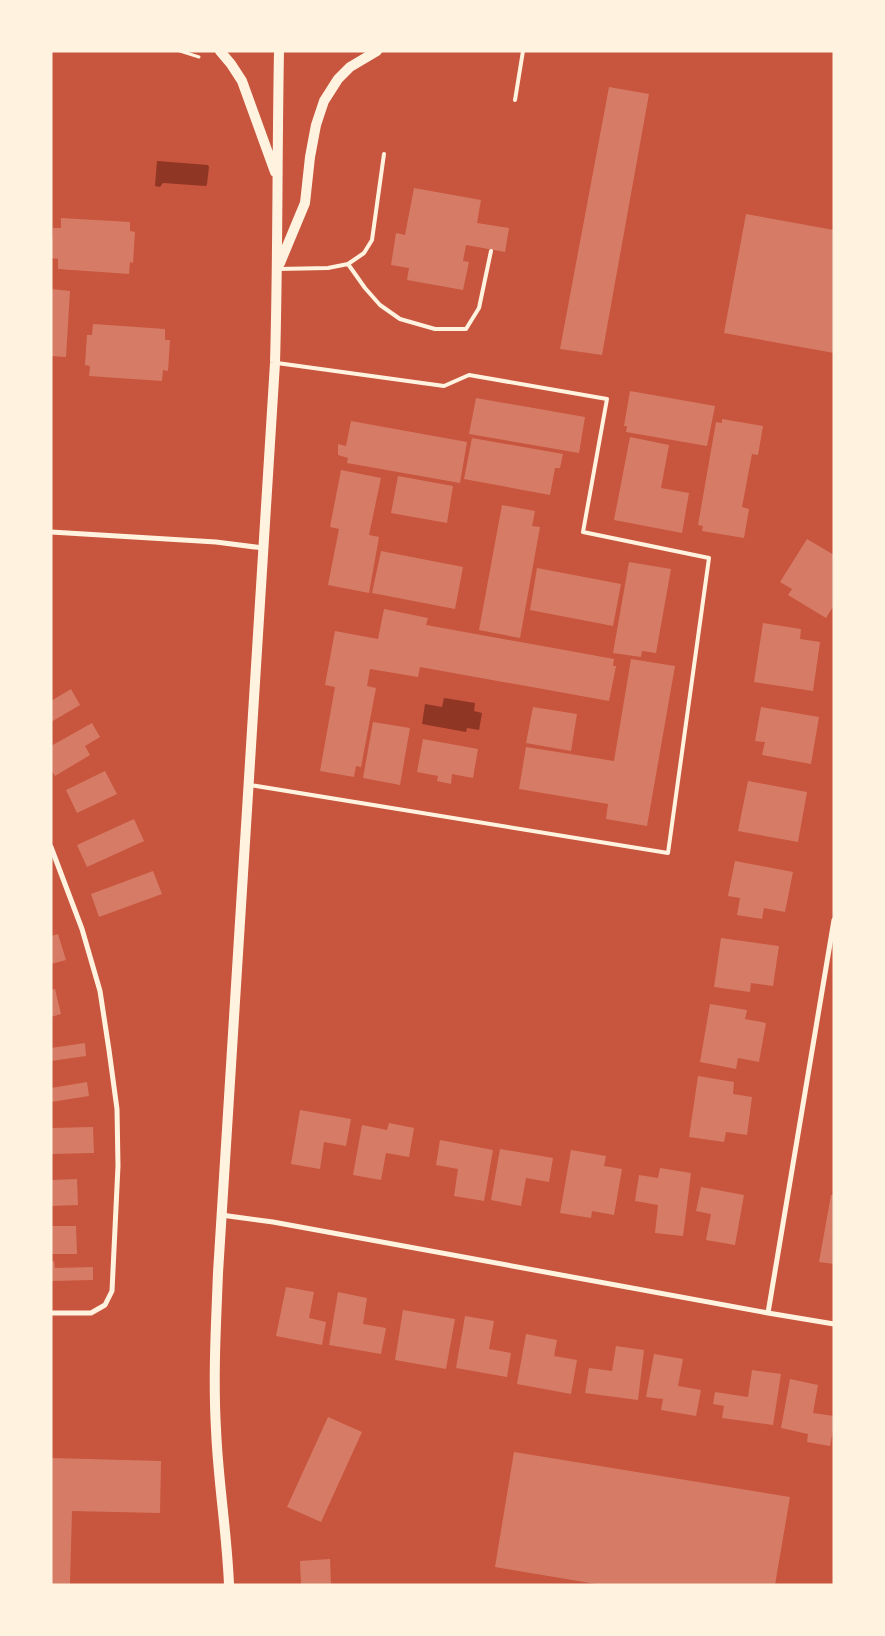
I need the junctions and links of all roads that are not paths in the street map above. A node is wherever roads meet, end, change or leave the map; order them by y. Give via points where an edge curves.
1 (220, 51) edge
2 (280, 51) edge
3 (377, 51) edge
4 (523, 51) edge
5 (515, 100) dead end
6 (384, 154) dead end
7 (277, 178) junction
8 (491, 251) dead end
9 (348, 264) junction
10 (278, 269) junction
11 (275, 363) junction
12 (51, 532) edge
13 (264, 548) junction
14 (248, 784) junction
15 (51, 847) edge
16 (834, 920) edge
17 (221, 1216) junction
18 (51, 1313) edge
19 (768, 1313) junction
20 (834, 1324) edge
21 (229, 1585) edge

1 - 7 main road via 242,81
2 - 7 main road
3 - 10 main road via 350,67 324,101 310,157 305,203
4 - 5 lane
6 - 9 lane via 372,240 364,253
7 - 10 main road
8 - 9 lane via 479,308 466,329 434,329 400,319 380,305
9 - 10 lane via 328,268
10 - 11 main road
11 - 13 main road
11 - 14 lane via 444,386 469,375 607,399 583,532 709,558 668,854
12 - 13 street
13 - 14 main road
14 - 17 main road
15 - 18 street via 82,929 100,990 117,1109 118,1166 112,1291 105,1305 91,1313
16 - 19 street
17 - 19 street via 273,1222
17 - 21 main road via 214,1387
19 - 20 street

